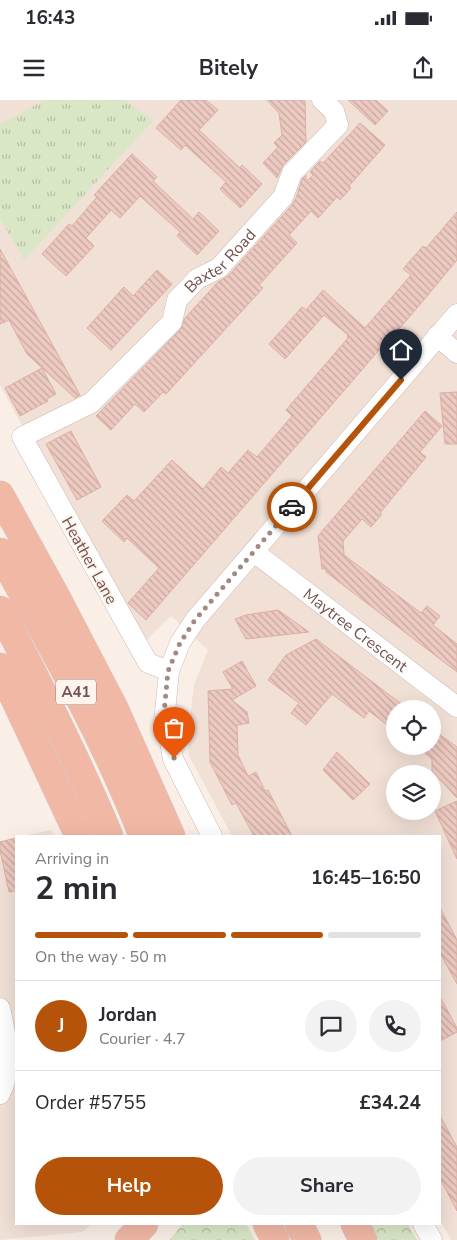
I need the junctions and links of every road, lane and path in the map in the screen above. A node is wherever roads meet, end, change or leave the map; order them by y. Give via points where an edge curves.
1 (322, 100) edge
2 (457, 314) edge
3 (437, 336) junction
4 (457, 353) edge
5 (22, 437) joint
6 (0, 495) edge
7 (0, 552) edge
8 (254, 552) junction
9 (0, 610) edge
10 (0, 668) edge
11 (168, 671) junction
12 (457, 707) edge
13 (79, 835) edge
14 (110, 835) edge
15 (143, 835) edge
16 (170, 835) edge
17 (212, 835) edge
18 (0, 1008) edge
19 (0, 1094) edge
20 (143, 1225) edge
21 (268, 1225) edge
22 (300, 1225) edge
23 (356, 1225) edge
24 (424, 1225) edge
25 (129, 1240) edge
26 (275, 1240) edge
27 (307, 1240) edge
28 (363, 1240) edge
29 (432, 1240) edge

1 - 5 street, Baxter Road via 334,112 338,126 292,173 283,198 219,268 190,286 177,300 172,322 91,404
2 - 3 street
3 - 4 street
3 - 8 street
5 - 11 street, Heather Lane via 148,663
6 - 16 highway via 114,708
7 - 15 highway, A41 via 80,698
8 - 11 street via 195,620
8 - 12 street, Maytree Crescent
9 - 14 highway, A41 via 45,696
10 - 13 highway
11 - 17 street via 164,713 174,758
18 - 19 street via 8,1058
20 - 25 highway
21 - 26 highway
22 - 27 highway
23 - 28 highway
24 - 29 street

